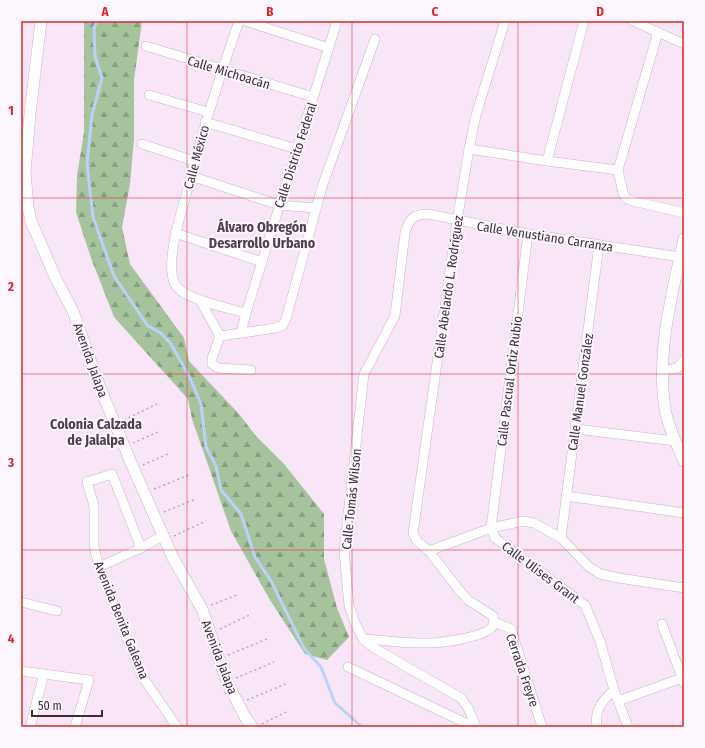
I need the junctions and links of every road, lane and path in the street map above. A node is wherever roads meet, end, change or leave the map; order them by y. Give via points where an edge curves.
1 (41, 21) edge
2 (239, 21) edge
3 (245, 21) edge
4 (337, 21) edge
5 (505, 21) edge
6 (584, 21) edge
7 (634, 21) edge
8 (658, 32) junction
9 (375, 39) dead end
10 (684, 44) edge
11 (146, 46) dead end
12 (329, 48) junction
13 (222, 70) junction
14 (149, 95) dead end
15 (313, 97) junction
16 (208, 112) junction
17 (205, 122) junction
18 (142, 144) dead end
19 (297, 149) junction
20 (469, 149) junction
21 (24, 154) edge
22 (194, 161) junction
23 (547, 162) junction
24 (618, 170) junction
25 (191, 176) junction
26 (279, 205) junction
27 (316, 208) junction
28 (684, 213) edge
29 (411, 219) joint
30 (457, 221) junction
31 (175, 233) junction
32 (528, 234) junction
33 (684, 239) edge
34 (599, 245) junction
35 (680, 257) junction
36 (262, 262) junction
37 (200, 300) junction
38 (246, 313) junction
39 (241, 333) junction
40 (220, 336) junction
41 (684, 360) edge
42 (250, 370) dead end
43 (662, 371) junction
44 (158, 404) dead end
45 (115, 425) junction
46 (576, 429) junction
47 (158, 432) dead end
48 (675, 441) junction
49 (124, 447) junction
50 (170, 453) dead end
51 (684, 461) edge
52 (134, 470) junction
53 (189, 475) dead end
54 (145, 493) junction
55 (566, 496) junction
56 (196, 499) dead end
57 (684, 513) edge
58 (155, 516) junction
59 (206, 521) dead end
60 (490, 528) junction
61 (164, 537) junction
62 (561, 538) junction
63 (141, 548) junction
64 (429, 551) junction
65 (99, 567) junction
66 (684, 588) edge
67 (237, 595) dead end
68 (21, 602) edge
69 (202, 609) junction
70 (57, 611) dead end
71 (252, 614) dead end
72 (494, 622) junction
73 (662, 624) dead end
74 (211, 633) junction
75 (267, 639) dead end
76 (363, 639) junction
77 (218, 659) junction
78 (274, 662) dead end
79 (681, 666) edge
80 (348, 667) dead end
81 (21, 671) edge
82 (44, 674) junction
83 (683, 681) edge
84 (227, 682) junction
85 (288, 683) dead end
86 (614, 690) junction
87 (618, 701) junction
88 (238, 704) junction
89 (288, 711) dead end
90 (256, 725) edge
91 (30, 727) edge
92 (75, 727) edge
93 (177, 727) edge
94 (475, 727) edge
95 (542, 727) edge
96 (597, 727) edge
97 (628, 727) edge

1 - 21 street, Avenida Jalapa
2 - 13 street, Calle México
3 - 12 street
4 - 12 street, Calle Distrito Federal
5 - 20 street, Calle Abelardo L. Rodríguez via 476,115
6 - 23 street
7 - 8 street
8 - 10 street
8 - 24 street
9 - 27 street
11 - 13 street, Calle Michoacán
12 - 15 street, Calle Distrito Federal
13 - 15 street, Calle Michoacán
13 - 16 street, Calle México
14 - 16 street
15 - 19 street, Calle Distrito Federal
16 - 17 street, Calle México
17 - 19 street
17 - 22 street, Calle México
18 - 22 street
19 - 26 street, Calle Distrito Federal
20 - 23 street
20 - 30 street, Calle Abelardo L. Rodríguez
21 - 45 street, Avenida Jalapa via 31,221 73,311
22 - 25 street, Calle México
23 - 24 street
24 - 28 street via 626,198 633,202
25 - 26 street
25 - 31 street, Calle México
26 - 27 street
26 - 36 street, Calle Distrito Federal
27 - 39 street via 283,325
29 - 30 street, Calle Venustiano Carranza via 418,214 428,214
29 - 76 street, Calle Tomás Wilson via 405,233 395,316 364,374 363,382 344,550 350,606
30 - 32 street, Calle Venustiano Carranza
30 - 64 street, Calle Abelardo L. Rodríguez via 414,533 417,541
31 - 36 street
31 - 37 street, Calle México via 172,278 176,287 183,293
32 - 34 street, Calle Venustiano Carranza
32 - 60 street, Calle Pascual Ortiz Rubio
33 - 35 street
34 - 35 street, Calle Venustiano Carranza
34 - 46 street, Calle Manuel González
35 - 43 street via 668,308
36 - 38 street, Calle Distrito Federal
37 - 38 street
37 - 40 street
38 - 39 street, Calle Distrito Federal
39 - 40 street
40 - 42 street via 212,364 218,368
41 - 43 street via 677,368
43 - 48 street via 665,410
44 - 45 path
45 - 49 street, Avenida Jalapa
46 - 48 street
46 - 55 street, Calle Manuel González
47 - 49 path
48 - 51 street
49 - 52 street, Avenida Jalapa
50 - 52 path
52 - 54 street, Avenida Jalapa
53 - 54 path
54 - 58 street, Avenida Jalapa
55 - 57 street
55 - 62 street, Calle Manuel González
56 - 58 path
58 - 61 street, Avenida Jalapa
59 - 61 path
60 - 62 street via 523,521 534,523
60 - 64 street
60 - 86 street, Calle Ulises Grant via 495,538 585,605 600,641
61 - 63 street
61 - 69 street, Avenida Jalapa
62 - 66 street via 588,566 600,574
63 - 65 street
63 - 65 street, Avenida Benita Galeana via 112,474 87,482 94,506 94,547
64 - 72 street, Calle Abelardo L. Rodríguez via 468,600 493,616
65 - 93 street, Avenida Benita Galeana via 142,676
67 - 69 path
68 - 70 street
69 - 74 street, Avenida Jalapa
71 - 74 path
72 - 76 street via 492,628 477,635 440,643
72 - 95 street, Cerrada Freyre via 510,629
73 - 79 street
74 - 77 street, Avenida Jalapa
75 - 77 path
76 - 94 street, Calle Tomás Wilson via 386,656 461,698
77 - 84 street, Avenida Jalapa
78 - 84 path
79 - 83 street
80 - 94 street, Calle Tomás Wilson
81 - 82 street
82 - 91 street
82 - 92 street via 89,680
83 - 87 street
84 - 88 street, Avenida Jalapa
85 - 88 path
86 - 87 street, Calle Ulises Grant
86 - 96 street via 603,700 597,712
87 - 97 street, Calle Ulises Grant
88 - 90 street, Avenida Jalapa
89 - 90 path

